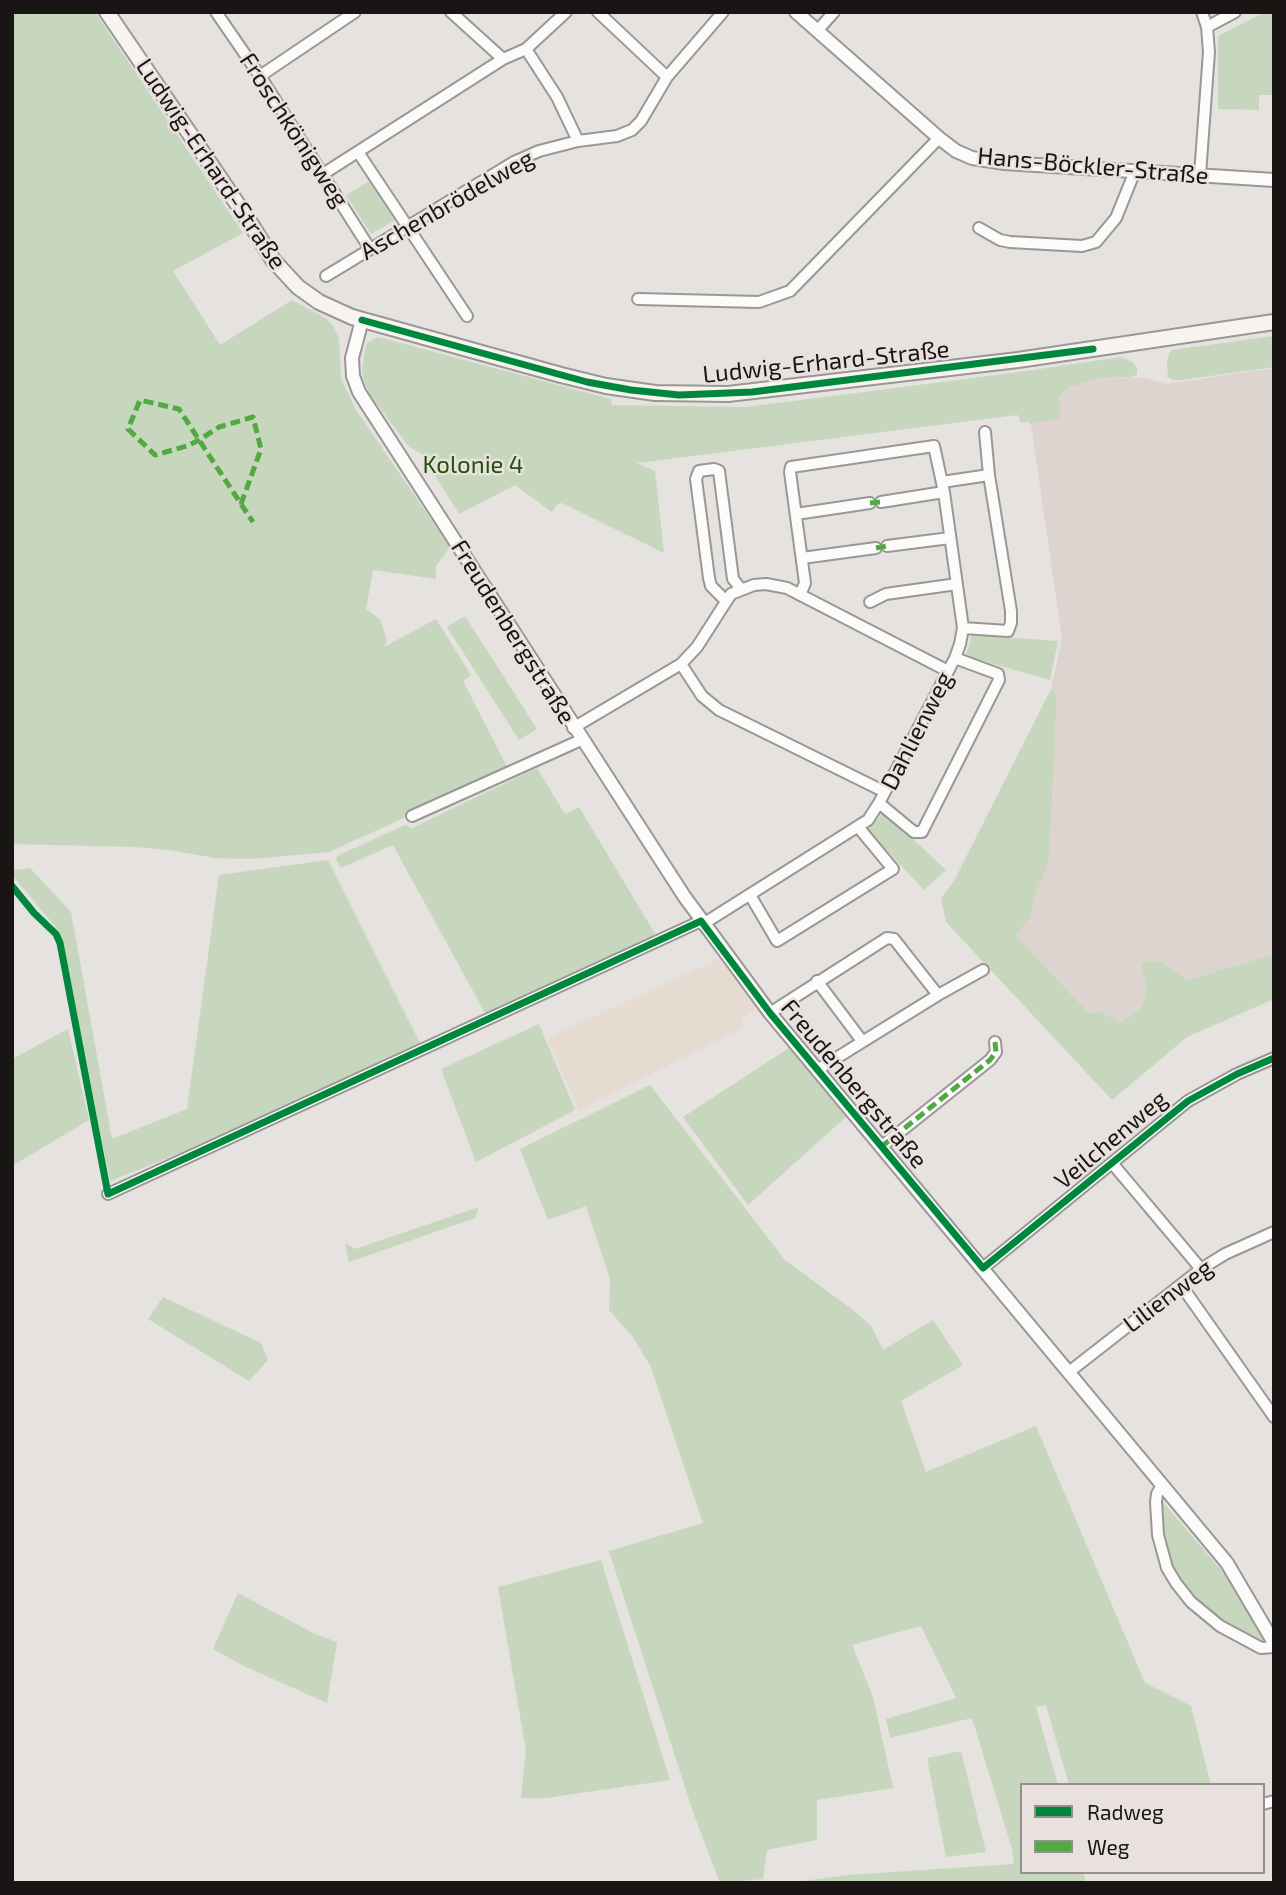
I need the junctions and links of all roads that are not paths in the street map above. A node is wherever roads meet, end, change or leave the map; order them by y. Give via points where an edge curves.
1 (107, 12) edge
2 (216, 12) edge
3 (355, 12) edge
4 (451, 12) edge
5 (566, 12) edge
6 (598, 12) edge
7 (723, 12) edge
8 (796, 12) edge
9 (834, 12) edge
10 (1202, 12) edge
11 (1235, 12) edge
12 (1207, 27) junction
13 (817, 31) junction
14 (526, 49) junction
15 (503, 59) junction
16 (260, 76) junction
17 (667, 77) junction
18 (939, 138) junction
19 (578, 141) junction
20 (358, 152) junction
21 (1135, 171) junction
22 (323, 174) junction
23 (1200, 175) junction
24 (1274, 180) edge
25 (408, 226) junction
26 (979, 228) dead end
27 (370, 249) junction
28 (326, 276) dead end
29 (638, 299) dead end
30 (467, 316) dead end
31 (362, 320) junction
32 (1274, 322) edge
33 (985, 432) dead end
34 (989, 475) junction
35 (943, 487) junction
36 (796, 514) junction
37 (950, 538) junction
38 (802, 558) junction
39 (957, 584) junction
40 (741, 589) junction
41 (800, 595) junction
42 (726, 601) junction
43 (870, 602) dead end
44 (963, 628) junction
45 (955, 658) junction
46 (681, 664) junction
47 (948, 671) junction
48 (573, 728) junction
49 (582, 740) junction
50 (885, 792) junction
51 (880, 803) junction
52 (412, 816) dead end
53 (859, 828) junction
54 (750, 895) junction
55 (702, 922) junction
56 (983, 970) dead end
57 (817, 981) junction
58 (938, 995) junction
59 (770, 1013) junction
60 (862, 1041) junction
61 (995, 1042) dead end
62 (1274, 1058) edge
63 (817, 1070) junction
64 (881, 1147) junction
65 (1112, 1163) junction
66 (108, 1194) dead end
67 (1274, 1232) edge
68 (983, 1268) junction
69 (1201, 1269) junction
70 (1181, 1285) junction
71 (1069, 1372) junction
72 (1274, 1417) edge
73 (1162, 1485) junction
74 (1274, 1645) edge

1 - 31 main road, Ludwig-Erhard-Straße via 281,270 319,302
2 - 16 street, Froschkönigweg
3 - 16 street
4 - 15 street
5 - 14 street
6 - 17 street
7 - 17 street, Aschenbrödelweg
8 - 13 street, Hans-Böckler-Straße
9 - 13 street
10 - 12 street
11 - 12 street
12 - 23 street
13 - 18 street, Hans-Böckler-Straße
14 - 15 street
14 - 19 street
15 - 20 street
16 - 22 street, Froschkönigweg
17 - 19 street, Aschenbrödelweg via 632,130
18 - 21 street, Hans-Böckler-Straße via 956,152 988,161
18 - 29 street via 790,291 759,302
19 - 25 street, Aschenbrödelweg via 514,162
20 - 22 street
20 - 25 street
21 - 23 street, Hans-Böckler-Straße
21 - 26 street via 1116,218 1096,242 1082,246 1010,242
22 - 27 street, Froschkönigweg
23 - 24 street, Hans-Böckler-Straße
25 - 27 street, Aschenbrödelweg
25 - 30 street
27 - 28 street, Aschenbrödelweg
31 - 32 main road, Ludwig-Erhard-Straße via 596,384 704,395 1018,360
31 - 48 street, Freudenbergstraße via 352,358 359,392
33 - 34 street
34 - 35 street
34 - 44 street via 1011,627 1006,632
35 - 36 street
35 - 36 street, Dahlienweg via 934,446 795,465 790,471
35 - 37 street, Dahlienweg
36 - 38 street
37 - 38 street
37 - 39 street, Dahlienweg
38 - 41 street via 805,583
39 - 43 street via 886,594
39 - 44 street, Dahlienweg
40 - 41 street via 766,584
40 - 42 street
40 - 42 street via 733,579 719,471 699,471 696,479 709,578
41 - 47 street
42 - 46 street
44 - 45 street, Dahlienweg
45 - 47 street, Dahlienweg
45 - 51 street via 998,674 999,680 922,832 914,832
46 - 48 street
46 - 50 street via 702,696 719,710
47 - 50 street, Dahlienweg
48 - 49 street, Freudenbergstraße
49 - 52 street
49 - 55 street, Freudenbergstraße
50 - 51 street, Dahlienweg
51 - 53 street, Dahlienweg
53 - 54 street, Dahlienweg
53 - 54 street via 892,869 777,942
54 - 55 street, Dahlienweg
55 - 59 street, Freudenbergstraße
55 - 66 street, Dahlienweg
56 - 58 street
57 - 58 street via 891,938
57 - 59 street
57 - 60 street
58 - 60 street
59 - 63 street, Freudenbergstraße
60 - 63 street
61 - 64 street via 996,1052 990,1060
62 - 65 street, Veilchenweg via 1188,1101
63 - 64 street, Freudenbergstraße
64 - 68 street, Freudenbergstraße
65 - 68 street, Veilchenweg
65 - 69 street
67 - 69 street, Lilienweg
68 - 71 street, Freudenbergstraße
69 - 70 street, Lilienweg
70 - 71 street, Lilienweg
70 - 72 street
71 - 73 street, Freudenbergstraße
73 - 74 street, Freudenbergstraße via 1227,1563
73 - 74 street, Freudenbergstraße via 1156,1502 1158,1535 1176,1583 1220,1626 1261,1648

